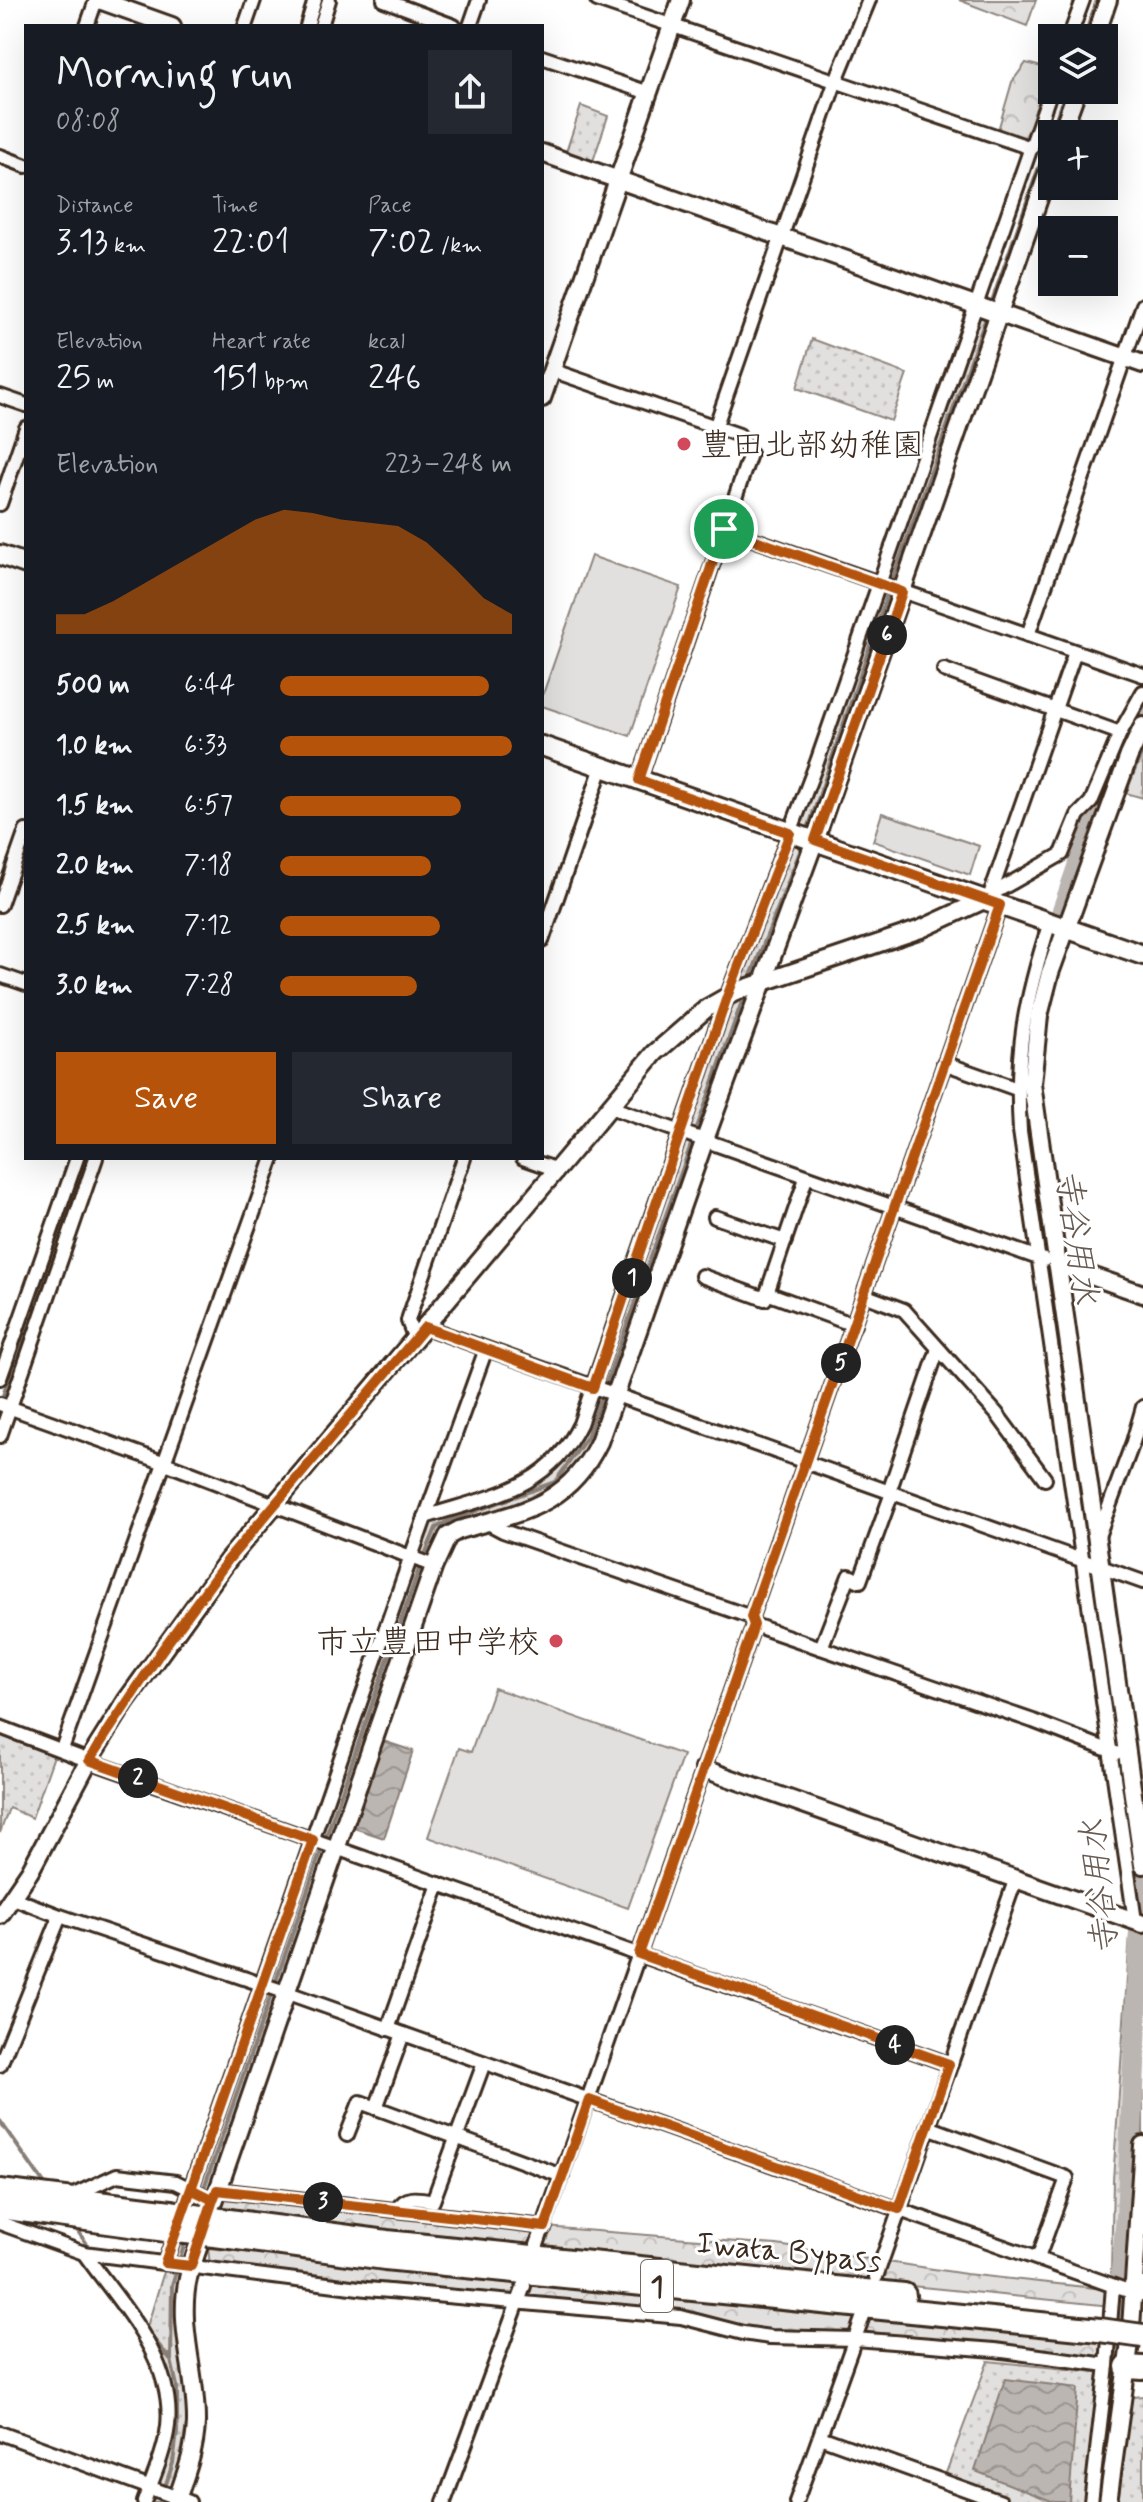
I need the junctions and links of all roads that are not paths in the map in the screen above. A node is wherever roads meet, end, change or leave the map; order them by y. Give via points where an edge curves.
1 (98, 0) edge
2 (254, 0) edge
3 (315, 0) edge
4 (329, 0) edge
5 (384, 0) edge
6 (479, 0) edge
7 (597, 0) edge
8 (681, 0) edge
9 (869, 0) edge
10 (1083, 0) edge
11 (1108, 0) edge
12 (88, 24) edge
13 (166, 24) edge
14 (246, 24) edge
15 (308, 24) edge
16 (322, 24) edge
17 (449, 24) edge
18 (471, 24) edge
19 (1074, 24) edge
20 (1100, 24) edge
21 (672, 25) junction
22 (544, 58) edge
23 (835, 83) junction
24 (649, 93) junction
25 (1046, 104) edge
26 (1031, 148) junction
27 (544, 154) edge
28 (0, 156) edge
29 (24, 165) edge
30 (620, 180) junction
31 (1038, 200) edge
32 (781, 238) junction
33 (1143, 305) edge
34 (977, 306) junction
35 (999, 313) junction
36 (1125, 357) junction
37 (1143, 364) edge
38 (551, 370) junction
39 (544, 392) edge
40 (0, 396) edge
41 (24, 404) edge
42 (716, 425) junction
43 (24, 434) edge
44 (0, 504) edge
45 (724, 529) junction
46 (0, 555) edge
47 (24, 563) edge
48 (880, 585) junction
49 (902, 592) junction
50 (1028, 635) junction
51 (1075, 652) junction
52 (944, 670) dead end
53 (1143, 675) edge
54 (1143, 692) edge
55 (1054, 711) junction
56 (1143, 726) edge
57 (1120, 733) junction
58 (544, 747) edge
59 (602, 767) junction
60 (639, 780) junction
61 (24, 837) edge
62 (802, 837) junction
63 (990, 900) junction
64 (0, 905) edge
65 (1058, 925) junction
66 (544, 935) edge
67 (1143, 955) edge
68 (0, 975) edge
69 (766, 980) junction
70 (24, 983) edge
71 (727, 997) junction
72 (944, 1063) junction
73 (1017, 1089) junction
74 (610, 1107) junction
75 (681, 1134) junction
76 (704, 1142) junction
77 (76, 1160) edge
78 (95, 1160) edge
79 (272, 1160) edge
80 (463, 1160) edge
81 (529, 1160) edge
82 (558, 1170) junction
83 (806, 1178) junction
84 (894, 1208) junction
85 (715, 1217) dead end
86 (785, 1241) junction
87 (1047, 1261) junction
88 (702, 1276) dead end
89 (767, 1293) junction
90 (1143, 1294) edge
91 (864, 1295) junction
92 (854, 1325) junction
93 (420, 1333) junction
94 (486, 1349) junction
95 (938, 1349) junction
96 (0, 1378) edge
97 (593, 1388) junction
98 (616, 1396) junction
99 (5, 1406) edge
100 (1143, 1407) edge
101 (0, 1436) edge
102 (165, 1463) junction
103 (806, 1464) junction
104 (1045, 1479) dead end
105 (890, 1493) junction
106 (469, 1503) junction
107 (274, 1505) junction
108 (425, 1517) junction
109 (481, 1524) junction
110 (1096, 1542) junction
111 (411, 1557) junction
112 (1083, 1560) junction
113 (434, 1566) junction
114 (1100, 1566) junction
115 (1143, 1582) edge
116 (752, 1621) junction
117 (821, 1648) junction
118 (0, 1727) edge
119 (62, 1749) junction
120 (1118, 1754) junction
121 (89, 1760) junction
122 (704, 1769) junction
123 (313, 1840) junction
124 (335, 1848) junction
125 (1143, 1865) edge
126 (1016, 1878) junction
127 (439, 1884) junction
128 (13, 1898) junction
129 (0, 1915) edge
130 (60, 1916) junction
131 (1138, 1922) edge
132 (639, 1954) junction
133 (263, 1984) junction
134 (285, 1992) junction
135 (388, 2029) junction
136 (403, 2034) junction
137 (484, 2063) junction
138 (949, 2064) junction
139 (0, 2065) edge
140 (589, 2100) junction
141 (376, 2108) junction
142 (928, 2127) junction
143 (347, 2135) dead end
144 (457, 2138) junction
145 (1143, 2145) edge
146 (562, 2176) junction
147 (0, 2183) edge
148 (191, 2189) junction
149 (0, 2191) edge
150 (0, 2207) edge
151 (899, 2209) junction
152 (397, 2210) junction
153 (217, 2211) junction
154 (100, 2213) junction
155 (0, 2223) edge
156 (545, 2227) junction
157 (537, 2245) dead end
158 (84, 2253) junction
159 (1038, 2258) junction
160 (165, 2263) junction
161 (191, 2266) junction
162 (876, 2277) dead end
163 (1131, 2285) edge
164 (524, 2286) dead end
165 (518, 2302) junction
166 (863, 2316) dead end
167 (1143, 2320) edge
168 (1100, 2323) junction
169 (1143, 2336) edge
170 (855, 2339) junction
171 (1125, 2366) edge
172 (0, 2433) edge
173 (820, 2437) junction
174 (149, 2488) junction
175 (181, 2501) edge
176 (144, 2502) edge
177 (444, 2502) edge
178 (796, 2502) edge
179 (1001, 2502) edge
180 (1091, 2502) edge
181 (1108, 2502) edge

1 - 12 street
1 - 13 street
2 - 14 street
3 - 15 street
4 - 16 street
5 - 17 street
6 - 18 street
7 - 21 street
8 - 21 street
9 - 23 street
10 - 19 street
11 - 20 street
21 - 23 street
21 - 24 street
22 - 24 street
23 - 26 street
23 - 32 street
24 - 30 street
25 - 26 street
26 - 34 street
27 - 30 street
28 - 29 street
30 - 32 street
30 - 38 street
31 - 35 street
32 - 34 street
32 - 42 street
33 - 36 street
34 - 35 street
34 - 48 street
35 - 36 street
35 - 49 street
36 - 37 street
36 - 50 street
38 - 39 street
38 - 42 street
40 - 41 street
42 - 45 street via 739,435 750,454
43 - 44 street
45 - 48 street
45 - 60 street
46 - 47 main road
48 - 49 street
48 - 62 street
49 - 50 street
49 - 62 street
50 - 51 street
51 - 53 street
51 - 55 street
52 - 55 street
54 - 57 street
55 - 57 street
55 - 63 street
56 - 65 street
57 - 63 street via 1062,854
58 - 59 main road
59 - 60 main road
59 - 66 street
60 - 62 main road
61 - 64 street
62 - 63 main road
62 - 69 street
62 - 71 street
63 - 65 main road
63 - 69 street via 921,929
63 - 72 street
65 - 67 main road
65 - 73 street via 1023,1017
65 - 87 street via 1039,1016 1032,1084
68 - 70 street
69 - 71 street
69 - 76 street
71 - 74 street via 682,1027
71 - 75 street
72 - 73 street
72 - 84 street
73 - 87 street via 1020,1131
74 - 75 street
74 - 82 street
75 - 76 street
75 - 97 street
76 - 83 street
76 - 98 street
77 - 96 street
78 - 99 street
79 - 102 street
80 - 93 street via 409,1317
81 - 82 street
82 - 93 street
83 - 84 street
83 - 86 street
84 - 87 street
84 - 91 street
85 - 86 street
86 - 89 street
87 - 90 street
87 - 110 street
87 - 112 street
88 - 89 street via 765,1299
89 - 92 street
91 - 92 street
91 - 95 street via 904,1310
92 - 103 street
93 - 94 street
93 - 107 street
94 - 97 street
94 - 108 street
95 - 104 street via 997,1414
95 - 105 street
97 - 98 street
97 - 106 street via 559,1459 514,1488
98 - 103 street
98 - 109 street via 588,1465 574,1482 535,1507
99 - 101 street
99 - 102 street
100 - 110 street
102 - 107 street
102 - 119 street
103 - 105 street
103 - 116 street
105 - 112 street
105 - 117 street via 860,1581 849,1576
106 - 108 street
106 - 109 street
107 - 111 street
107 - 121 street via 162,1650
108 - 111 street
109 - 113 street via 448,1536
109 - 116 street
110 - 114 street
111 - 113 street
111 - 123 street
112 - 114 street
112 - 120 street
113 - 124 street
114 - 115 street
114 - 120 street via 1112,1635
116 - 117 street
116 - 122 street
117 - 120 street
118 - 119 street
119 - 121 street
120 - 125 street
120 - 131 street
121 - 123 street
121 - 128 street
122 - 126 street
122 - 132 street
123 - 124 street
123 - 133 street
124 - 127 street
124 - 134 street
126 - 131 street
126 - 138 street
127 - 132 street
127 - 135 street
128 - 129 street
128 - 130 street
130 - 133 street
130 - 139 street
132 - 138 street
132 - 140 street
133 - 134 street
133 - 148 street
134 - 135 street
134 - 153 street
135 - 136 street
136 - 137 street
136 - 141 street
137 - 140 street
137 - 144 street
138 - 142 street
140 - 146 street
140 - 151 street
141 - 143 street via 360,2102
141 - 144 street
142 - 151 street
142 - 159 street via 1067,2178
144 - 146 street
144 - 152 street via 433,2201 411,2197
145 - 163 street
146 - 156 street
147 - 148 street via 77,2195 117,2175 176,2182
148 - 153 street
148 - 160 street
149 - 154 highway, Iwata Bypass / 1
150 - 154 highway, Iwata Bypass / 1
151 - 159 street
151 - 162 street
152 - 153 street
152 - 156 street
153 - 154 highway, Iwata Bypass / 1, bridge via 168,2221
153 - 161 street
153 - 168 highway, Iwata Bypass / 1 via 403,2243
155 - 158 street
156 - 157 street
158 - 160 street
158 - 174 street via 150,2347 164,2381 168,2424
159 - 163 street
160 - 161 street
161 - 165 street
161 - 175 street via 183,2310 196,2424
163 - 171 street
164 - 165 street
165 - 170 street via 681,2317 770,2337
165 - 177 street
166 - 170 street
167 - 168 highway, Iwata Bypass / 1
168 - 169 highway, Iwata Bypass / 1, bridge
170 - 171 street
170 - 173 street
171 - 180 street
171 - 181 street
172 - 174 street
173 - 178 street
173 - 179 street
174 - 175 street
174 - 176 street

